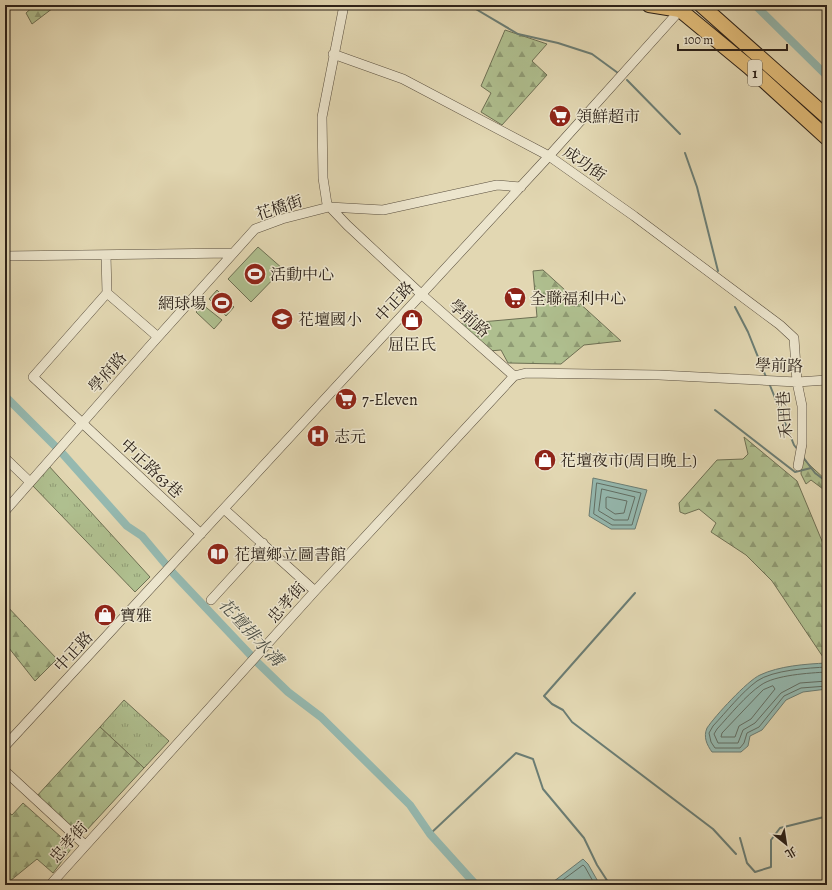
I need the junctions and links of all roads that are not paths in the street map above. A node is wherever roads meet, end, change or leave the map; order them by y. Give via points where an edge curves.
1 (344, 5) edge
2 (649, 5) edge
3 (701, 5) edge
4 (682, 8) edge
5 (333, 54) junction
6 (827, 117) edge
7 (827, 138) edge
8 (549, 156) junction
9 (521, 187) junction
10 (329, 207) junction
11 (232, 253) junction
12 (106, 254) junction
13 (5, 256) edge
14 (107, 293) junction
15 (421, 294) junction
16 (158, 337) junction
17 (794, 338) joint
18 (514, 376) junction
19 (827, 380) edge
20 (797, 382) junction
21 (82, 423) junction
22 (5, 458) edge
23 (798, 466) dead end
24 (30, 482) junction
25 (224, 509) junction
26 (5, 511) edge
27 (201, 534) junction
28 (263, 543) junction
29 (315, 591) junction
30 (211, 600) dead end
31 (5, 746) edge
32 (5, 771) edge
33 (85, 846) junction
34 (50, 885) edge

1 - 5 street
2 - 4 main road
3 - 6 main road, 1
4 - 7 main road, 1
4 - 8 street, 中正路
5 - 8 street, 成功街 via 403,79
5 - 10 street via 322,117 323,178
8 - 9 street, 中正路
8 - 17 street, 成功街 via 724,283
9 - 10 street, 花橋街 via 497,185 383,210
9 - 15 street, 中正路
10 - 11 street, 花橋街 via 282,219 255,230
10 - 15 street, 學前路
11 - 12 street
11 - 16 street, 學府路
12 - 13 street
12 - 14 street
14 - 16 street
14 - 21 street, 中正路63巷 via 33,377
15 - 18 street, 學前路
15 - 25 street, 中正路
16 - 21 street, 學府路
17 - 20 street, 禾田巷
18 - 20 street, 學前路 via 659,375
18 - 29 street, 忠孝街
19 - 20 street, 學前路
20 - 23 street, 禾田巷 via 802,406 802,444
21 - 24 street, 學府路
21 - 27 street, 中正路63巷
22 - 24 street
24 - 26 street, 學府路
25 - 27 street, 中正路
25 - 28 street
27 - 31 street, 中正路
28 - 29 street
28 - 30 street
29 - 33 street, 忠孝街
32 - 33 street
33 - 34 street, 忠孝街

